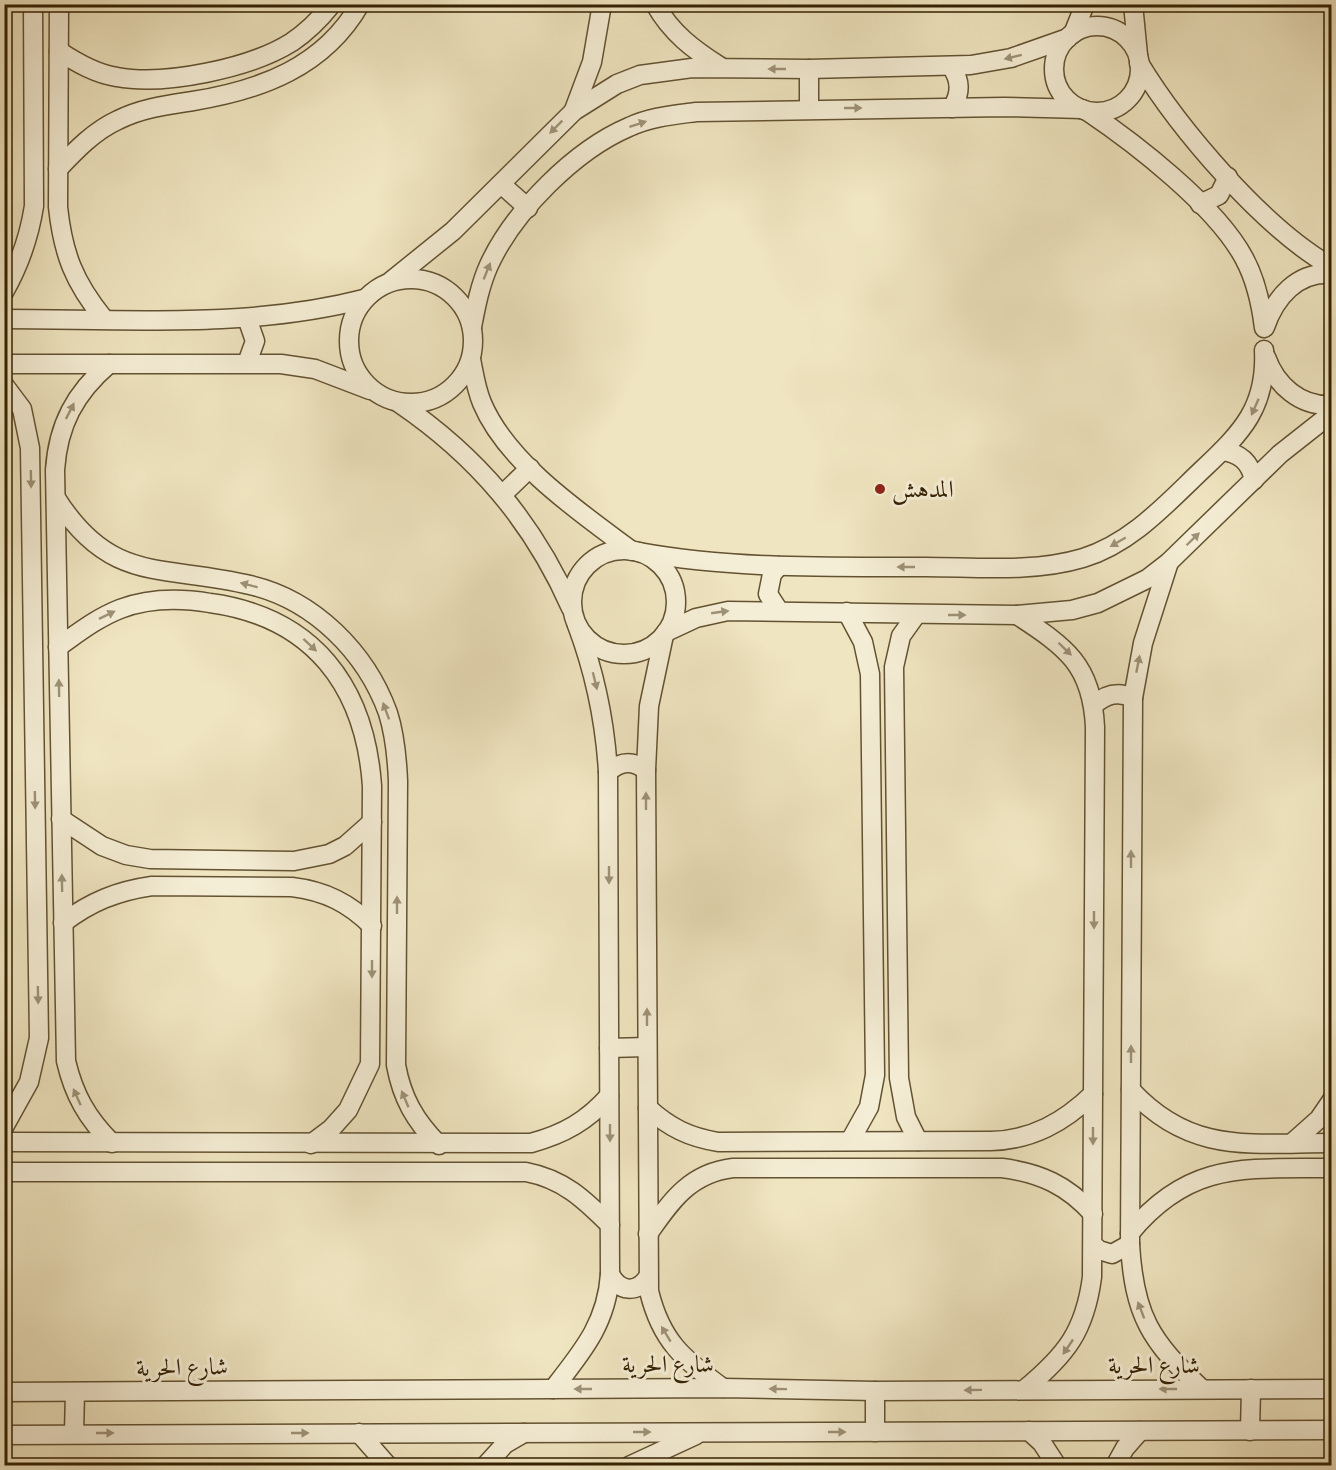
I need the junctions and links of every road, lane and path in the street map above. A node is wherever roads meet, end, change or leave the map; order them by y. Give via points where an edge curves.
1 (33, 4) edge
2 (59, 4) edge
3 (332, 4) edge
4 (360, 4) edge
5 (602, 4) edge
6 (655, 4) edge
7 (1084, 4) edge
8 (1133, 4) edge
9 (1070, 36) junction
10 (59, 51) junction
11 (1139, 61) junction
12 (951, 66) junction
13 (723, 68) junction
14 (809, 69) junction
15 (160, 78) junction
16 (163, 105) junction
17 (952, 108) junction
18 (809, 109) junction
19 (1084, 110) junction
20 (574, 111) junction
21 (58, 169) junction
22 (1228, 177) junction
23 (501, 184) junction
24 (1200, 204) junction
25 (34, 206) junction
26 (58, 207) junction
27 (528, 208) junction
28 (1332, 267) edge
29 (1332, 274) edge
30 (391, 281) junction
31 (4, 292) edge
32 (364, 299) junction
33 (247, 318) junction
34 (4, 319) edge
35 (104, 319) junction
36 (472, 327) junction
37 (1264, 328) junction
38 (1264, 350) junction
39 (471, 359) junction
40 (247, 363) junction
41 (4, 364) edge
42 (110, 364) junction
43 (4, 385) edge
44 (379, 395) junction
45 (397, 402) junction
46 (1332, 405) edge
47 (1332, 413) edge
48 (30, 448) junction
49 (56, 450) junction
50 (1222, 451) junction
51 (530, 468) junction
52 (1254, 480) junction
53 (503, 494) junction
54 (56, 498) junction
55 (635, 551) junction
56 (1169, 562) junction
57 (779, 566) junction
58 (150, 570) junction
59 (150, 601) junction
60 (779, 611) junction
61 (847, 612) junction
62 (916, 615) junction
63 (1017, 615) junction
64 (574, 617) junction
65 (665, 634) junction
66 (58, 647) junction
67 (1133, 698) junction
68 (1094, 705) junction
69 (60, 768) junction
70 (34, 769) junction
71 (646, 770) junction
72 (608, 772) junction
73 (61, 819) junction
74 (372, 822) junction
75 (150, 859) junction
76 (294, 861) junction
77 (152, 886) junction
78 (292, 886) junction
79 (63, 923) junction
80 (372, 926) junction
81 (39, 1038) junction
82 (64, 1039) junction
83 (647, 1047) junction
84 (609, 1048) junction
85 (370, 1064) junction
86 (396, 1065) junction
87 (1131, 1090) junction
88 (1093, 1094) junction
89 (609, 1096) junction
90 (1332, 1100) edge
91 (648, 1108) junction
92 (4, 1127) edge
93 (850, 1141) junction
94 (918, 1141) junction
95 (1001, 1141) junction
96 (4, 1142) edge
97 (718, 1142) junction
98 (112, 1143) junction
99 (1238, 1143) junction
100 (1292, 1143) junction
101 (1332, 1143) edge
102 (311, 1144) junction
103 (440, 1145) junction
104 (504, 1145) junction
105 (1002, 1168) junction
106 (1332, 1168) edge
107 (1238, 1169) junction
108 (718, 1170) junction
109 (505, 1171) junction
110 (4, 1172) edge
111 (1093, 1214) junction
112 (610, 1226) junction
113 (648, 1234) junction
114 (1130, 1238) junction
115 (1094, 1245) junction
116 (610, 1274) junction
117 (648, 1277) junction
118 (723, 1388) junction
119 (553, 1389) junction
120 (1026, 1389) junction
121 (1202, 1389) junction
122 (1251, 1389) junction
123 (1332, 1389) edge
124 (875, 1391) junction
125 (4, 1392) edge
126 (75, 1392) junction
127 (1029, 1431) junction
128 (1140, 1431) junction
129 (1250, 1431) junction
130 (1332, 1431) edge
131 (524, 1432) junction
132 (703, 1432) junction
133 (875, 1432) junction
134 (74, 1433) junction
135 (359, 1433) junction
136 (4, 1435) edge
137 (388, 1466) edge
138 (485, 1466) edge
139 (629, 1466) edge
140 (1057, 1466) edge
141 (1115, 1466) edge

1 - 25 street
2 - 10 street
3 - 15 street via 313,26 267,55 214,70
4 - 16 street via 331,44 278,79 221,96
5 - 20 street via 592,62
6 - 13 street via 668,26 684,42
7 - 9 street
8 - 11 street
9 - 11 street via 1085,28 1112,29 1133,46
9 -> 12 street via 1011,58
9 - 19 street via 1055,59 1056,77 1062,94
10 - 15 street via 77,63 118,78
10 - 21 street
11 - 19 street via 1134,90 1126,101 1114,109
11 - 22 street via 1164,104
12 - 14 street
12 - 17 street via 960,87
14 -> 13 street
13 - 20 street via 640,75 616,84
14 - 18 street
15 - 16 street via 157,92
16 - 21 street via 109,125
18 -> 17 street
17 - 19 street
27 -> 18 street via 574,160 601,140 631,126 663,116 696,112
19 - 24 street via 1134,144
20 -> 23 street
21 - 26 street
22 - 24 street via 1219,195
22 - 28 street via 1296,242
23 - 27 street
23 - 30 street via 433,249
24 - 37 street via 1243,256 1260,301
25 - 26 street via 46,213
25 - 31 street via 19,267
26 - 35 street via 61,238 70,267 84,295
36 -> 27 street via 489,265
29 - 37 street via 1304,279 1285,290 1271,308
30 - 32 street
30 - 36 street via 412,278 451,292 464,307
32 - 33 street via 306,312
32 - 44 street via 353,318 349,340 352,362
33 - 35 street
33 - 40 street via 255,341
34 - 35 street
36 - 39 street
37 - 38 street
38 - 46 street via 1271,370 1284,388 1302,400
38 -> 50 street via 1262,391 1254,411
39 - 45 street via 450,390 416,404
39 - 51 street via 482,403 493,424
40 - 42 street
40 - 44 street via 315,369
41 - 42 street
49 -> 42 street via 61,430 80,393
43 - 48 street via 22,408
44 - 45 street
45 - 53 street via 452,442
47 - 52 street
48 - 49 street via 44,443
48 -> 70 street
49 - 54 street
50 - 52 street via 1232,452 1247,462
50 -> 57 street via 1140,527 1084,558 1060,564 1011,567
51 - 53 street
51 - 55 street
56 -> 52 street
53 - 64 street via 541,547
54 - 58 street via 86,537 105,552 126,564
54 - 66 street
55 - 57 street via 703,562
55 - 64 street via 615,551 588,565 578,578
55 - 65 street via 653,559 673,585 676,601
56 - 63 street via 1147,579 1098,603 1054,613
67 -> 56 street via 1145,634
57 - 60 street via 768,584 768,594
58 - 59 street via 146,586
86 -> 58 street via 398,781 396,747 375,683 334,630 282,596 223,579
66 -> 59 street via 100,619
59 -> 74 street via 197,601 249,611 303,639 327,662 347,689 362,720 370,752
60 - 61 street
65 -> 60 street via 680,624 712,613
61 - 62 street
61 - 93 street via 863,642 870,674 875,1051 869,1107
62 -> 63 street
62 - 94 street via 901,636 894,667 899,1078 906,1118
63 -> 68 street via 1069,652 1085,677
64 - 65 street via 594,644 617,654 650,647
64 -> 72 street via 602,710
65 - 71 street via 649,706
69 -> 66 street
67 - 68 street via 1117,694
87 -> 67 street
68 -> 88 street
69 - 70 street
69 - 73 street
70 -> 81 street
71 - 72 street via 627,762
83 -> 71 street
72 -> 84 street
73 - 75 street via 102,846
79 -> 73 street
74 - 76 street via 345,846 329,854
74 - 80 street
75 - 76 street
75 - 77 street via 146,876
76 - 78 street via 299,874
77 - 78 street
77 - 79 street via 113,894
78 - 80 street via 328,895 359,913
79 - 82 street
80 -> 85 street
81 - 82 street via 51,1046
81 - 92 street via 29,1082
98 -> 82 street via 81,1106 71,1084
83 - 84 street
83 - 91 street
84 - 89 street
85 - 86 street via 383,1069
85 - 102 street via 348,1110
103 -> 86 street via 410,1110 400,1088
87 - 99 street via 1178,1129
87 - 114 street
88 - 95 street via 1052,1127
88 -> 111 street
89 - 104 street via 584,1120 554,1137
89 -> 112 street
90 - 100 street via 1319,1119
91 - 97 street via 677,1130
91 - 113 street
93 - 94 street
93 - 97 street
94 - 95 street
95 - 105 street via 1006,1154
96 - 98 street
97 - 108 street via 713,1159
98 - 102 street
99 - 100 street
99 - 107 street via 1231,1156
100 - 101 street
102 - 103 street
103 - 104 street
104 - 109 street via 509,1158
105 - 108 street
105 - 111 street via 1043,1176 1062,1186
106 - 107 street
107 - 114 street via 1178,1189 1144,1216
108 - 113 street via 688,1184
109 - 110 street
109 - 112 street via 544,1175 561,1182
111 - 115 street
112 - 116 street
113 - 117 street
114 - 115 street via 1112,1254
121 -> 114 street via 1153,1337 1139,1308
115 -> 120 street via 1089,1302 1081,1326 1068,1349
116 - 117 street via 620,1287 628,1290 636,1289
116 - 119 street via 596,1332
118 -> 117 street via 679,1354 665,1335 655,1314
118 -> 119 street, شارع الحرية
124 -> 118 street, شارع الحرية
119 - 126 street, شارع الحرية
121 -> 120 street, شارع الحرية
120 -> 124 street, شارع الحرية
121 - 122 street, شارع الحرية
122 - 123 street, شارع الحرية
122 - 129 street
124 - 133 street
125 - 126 street, شارع الحرية
126 - 134 street
127 - 128 street
127 - 133 street
127 - 140 street
128 - 129 street
128 - 141 street
129 - 130 street
131 -> 132 street
131 - 135 street
131 - 138 street via 505,1444
132 -> 133 street
132 - 139 street
134 -> 135 street
134 - 136 street
135 - 137 street

